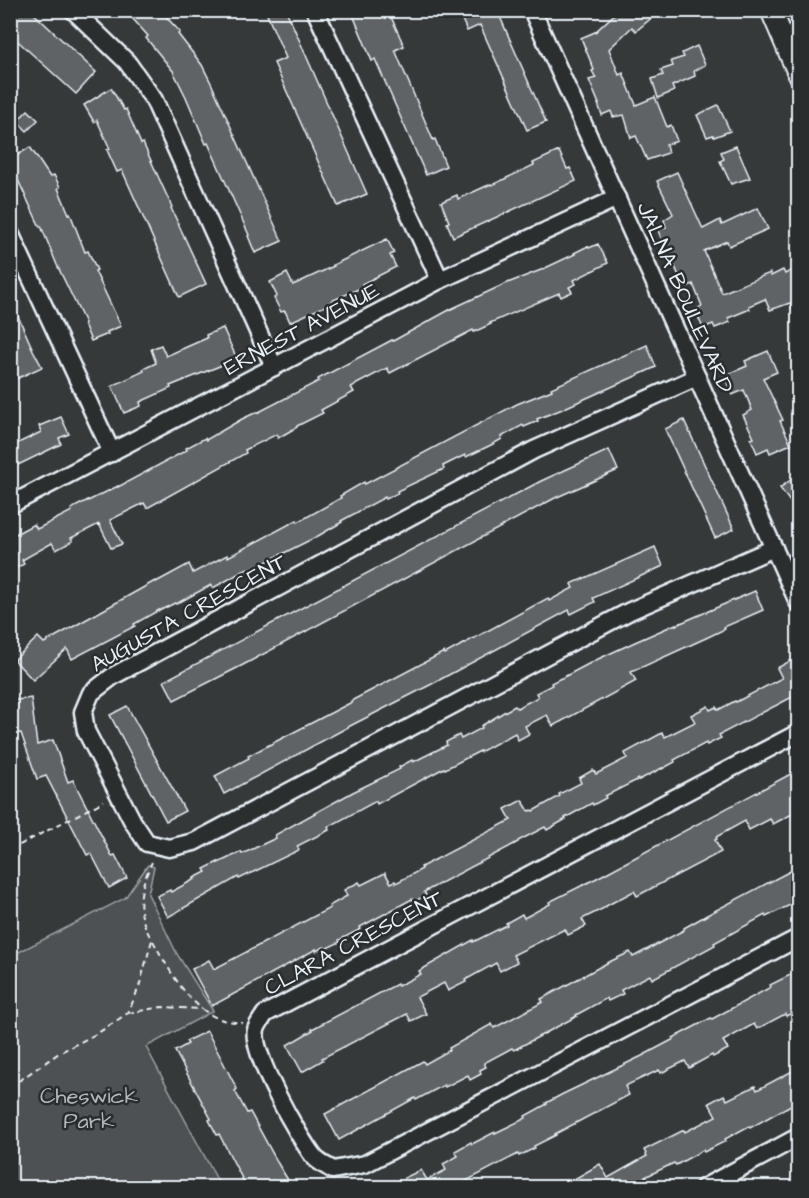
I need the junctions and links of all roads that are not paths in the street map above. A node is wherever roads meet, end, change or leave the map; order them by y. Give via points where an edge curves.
1 (72, 10) edge
2 (315, 10) edge
3 (532, 10) edge
4 (771, 10) edge
5 (798, 72) edge
6 (617, 198) junction
7 (10, 233) edge
8 (440, 280) junction
9 (274, 367) junction
10 (697, 377) junction
11 (112, 453) junction
12 (10, 505) edge
13 (774, 548) junction
14 (798, 602) edge
15 (798, 733) edge
16 (798, 938) edge
17 (798, 1137) edge
18 (703, 1188) edge

1 - 9 street via 128,62 154,100
2 - 8 street
3 - 6 street, JALNA BOULEVARD
4 - 5 main road
6 - 8 street, ERNEST AVENUE
6 - 10 street, JALNA BOULEVARD
7 - 11 street
8 - 9 street, ERNEST AVENUE
9 - 11 street, ERNEST AVENUE
10 - 13 street, JALNA BOULEVARD
10 - 13 street, AUGUSTA CRESCENT via 534,450 113,676 91,693 82,712 86,731 147,843 169,848 194,842 630,611
11 - 12 street, ERNEST AVENUE
13 - 14 street, JALNA BOULEVARD
15 - 16 street, CLARA CRESCENT via 265,1014 255,1031 257,1046 262,1064 316,1160 333,1170 365,1164
17 - 18 street

